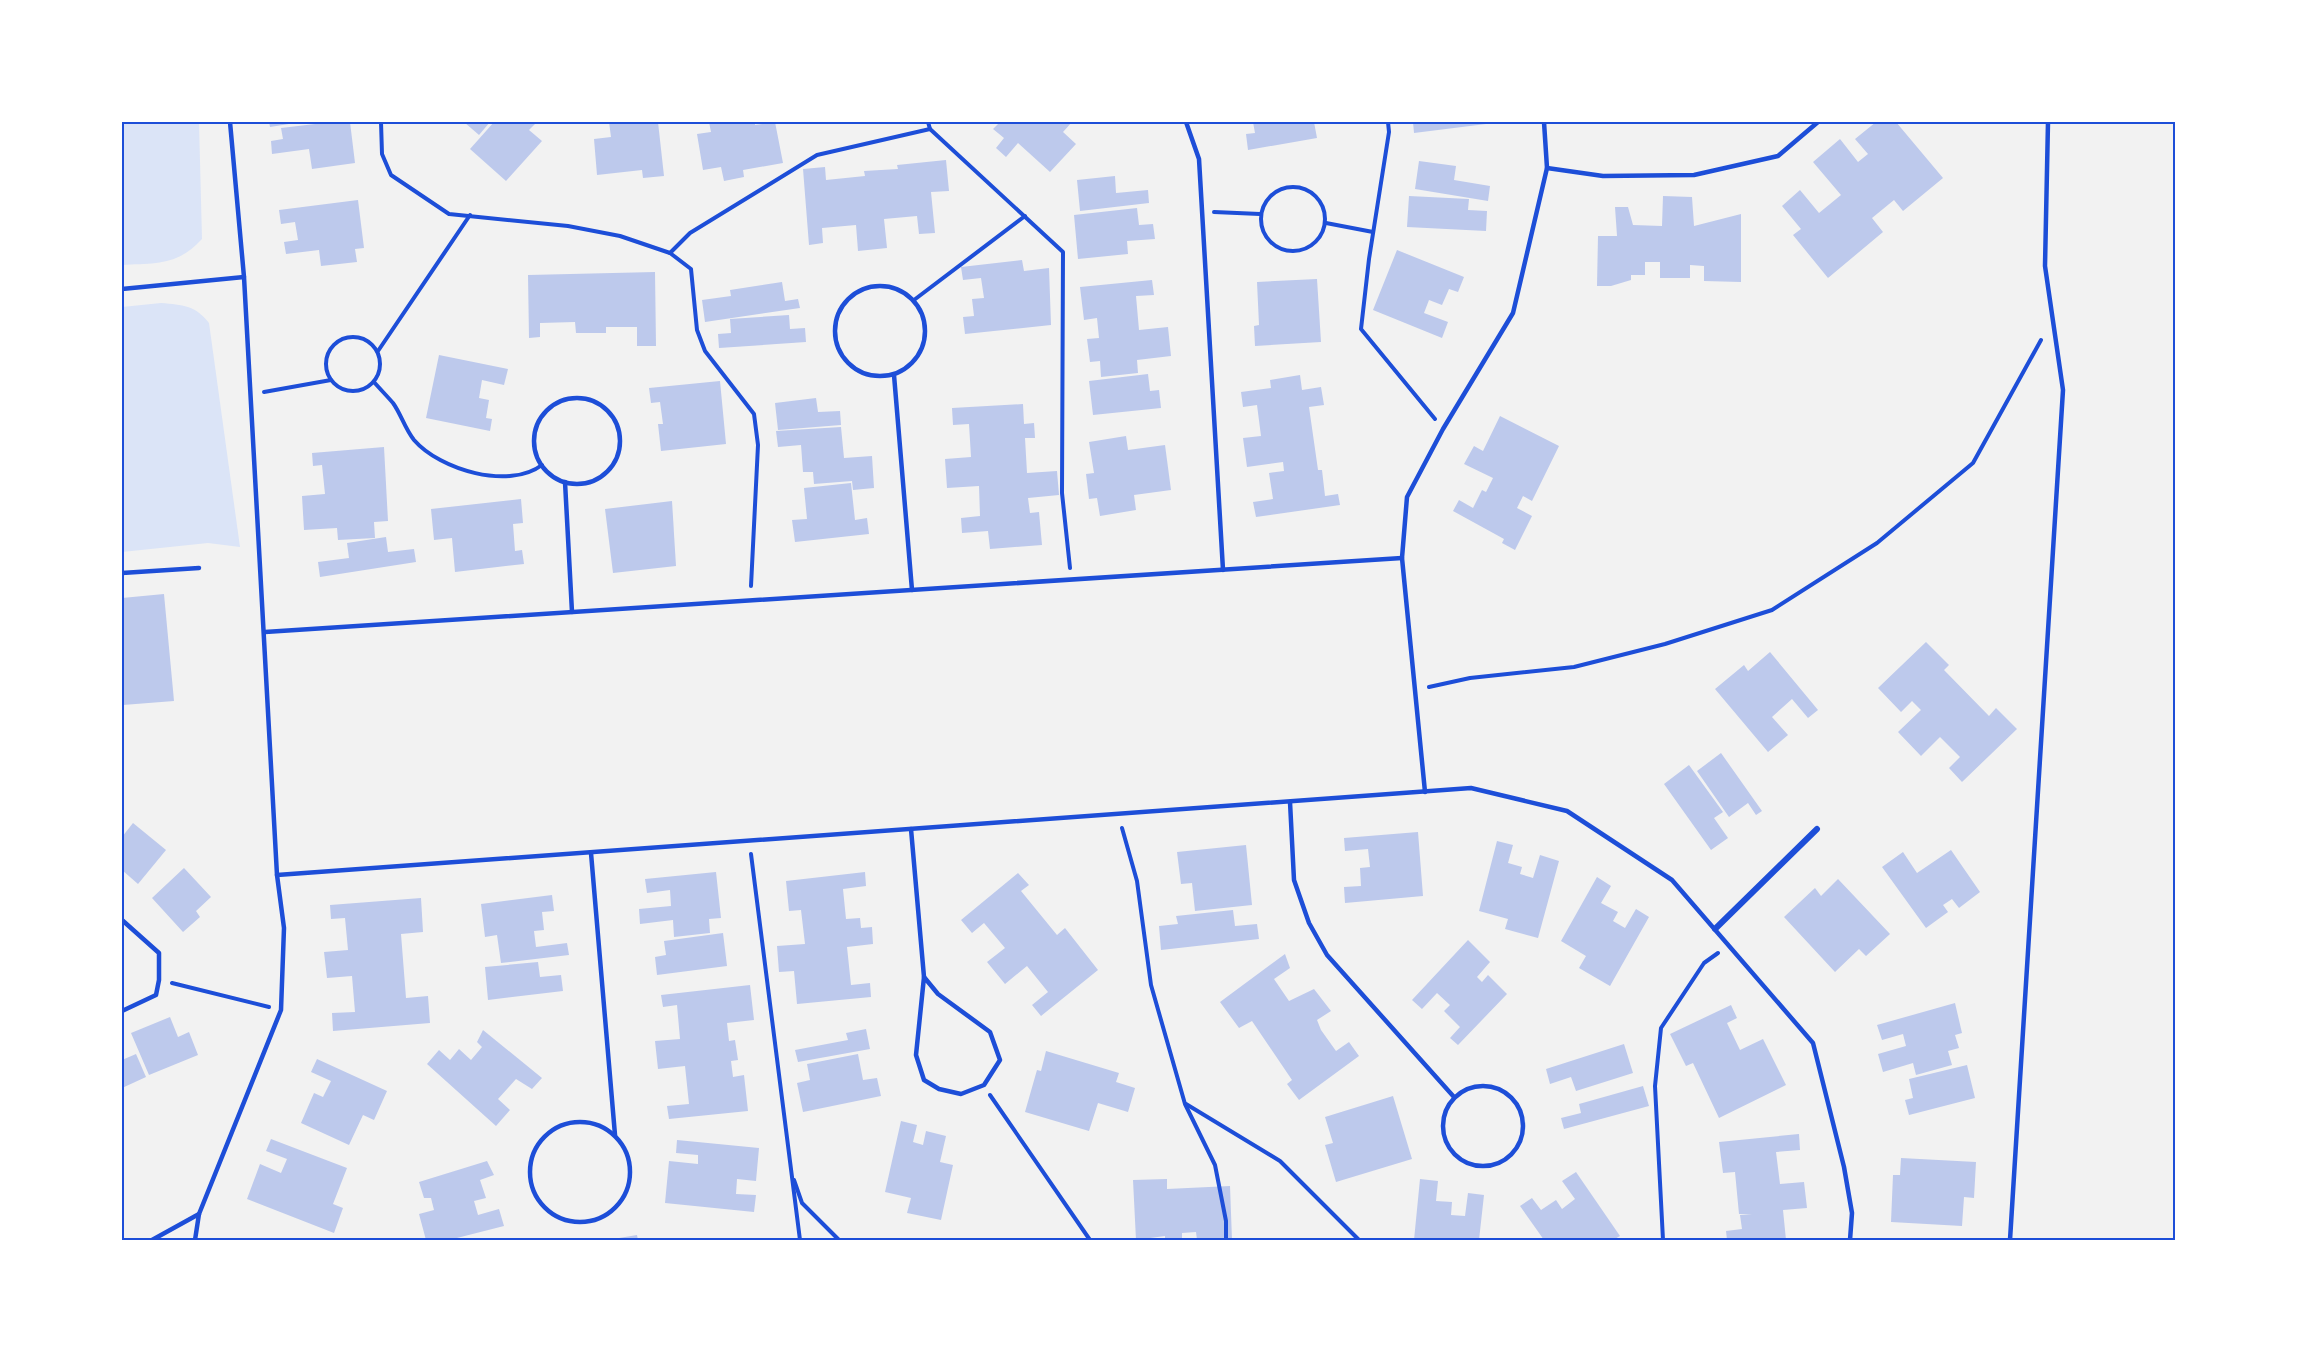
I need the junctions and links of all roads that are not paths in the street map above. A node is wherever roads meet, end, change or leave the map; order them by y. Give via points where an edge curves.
1 (230, 122) edge
2 (1186, 122) edge
3 (1544, 122) edge
4 (1818, 122) edge
5 (2048, 122) edge
6 (1546, 168) junction
7 (244, 277) junction
8 (122, 289) edge
9 (894, 375) junction
10 (565, 482) junction
11 (1402, 558) junction
12 (199, 568) dead end
13 (1223, 570) junction
14 (122, 573) edge
15 (912, 590) junction
16 (572, 612) junction
17 (265, 632) junction
18 (1425, 792) junction
19 (1290, 802) junction
20 (911, 829) junction
21 (1817, 829) dead end
22 (591, 853) junction
23 (277, 874) junction
24 (122, 920) edge
25 (1715, 929) junction
26 (924, 977) junction
27 (122, 1011) edge
28 (1454, 1097) junction
29 (615, 1135) junction
30 (198, 1214) junction
31 (152, 1240) edge
32 (195, 1240) edge
33 (1850, 1240) edge
34 (2010, 1240) edge

1 - 7 lane
2 - 13 lane via 1199,159
3 - 6 lane
4 - 6 lane via 1778,156 1694,175 1603,176
5 - 34 lane via 2045,266 2063,390
6 - 11 lane via 1513,313 1407,497
7 - 8 lane
7 - 17 lane
9 - 9 lane via 878,377 849,365 834,337 835,321 844,303 870,286 886,285 901,291 914,300 923,317 926,332 922,348 914,362
9 - 15 lane
10 - 10 lane via 551,476 542,465 534,437 539,422 561,401 592,401 614,419 620,433 617,456 598,479 582,484
10 - 16 lane
11 - 13 lane
11 - 18 lane
12 - 14 lane
13 - 15 lane
15 - 16 lane
16 - 17 lane
17 - 23 lane
18 - 19 lane
18 - 25 lane via 1471,788 1568,811 1672,880
19 - 20 lane
19 - 28 lane via 1294,880 1309,923 1327,955
20 - 22 lane
20 - 26 lane
21 - 25 street
22 - 23 lane
22 - 29 lane
23 - 30 lane via 284,928 281,1010
24 - 27 lane via 159,953 156,994
25 - 33 lane via 1813,1043 1846,1179 1852,1213
26 - 26 lane via 916,1055 924,1080 939,1089 961,1094 984,1085 1000,1060 990,1032 938,994
28 - 28 lane via 1446,1109 1442,1128 1454,1153 1478,1166 1505,1159 1521,1138 1520,1112 1513,1100 1489,1086 1466,1089
29 - 29 lane via 591,1123 574,1122 543,1137 534,1152 530,1182 548,1212 581,1223 614,1210 629,1184 630,1166
30 - 31 lane
30 - 32 lane

